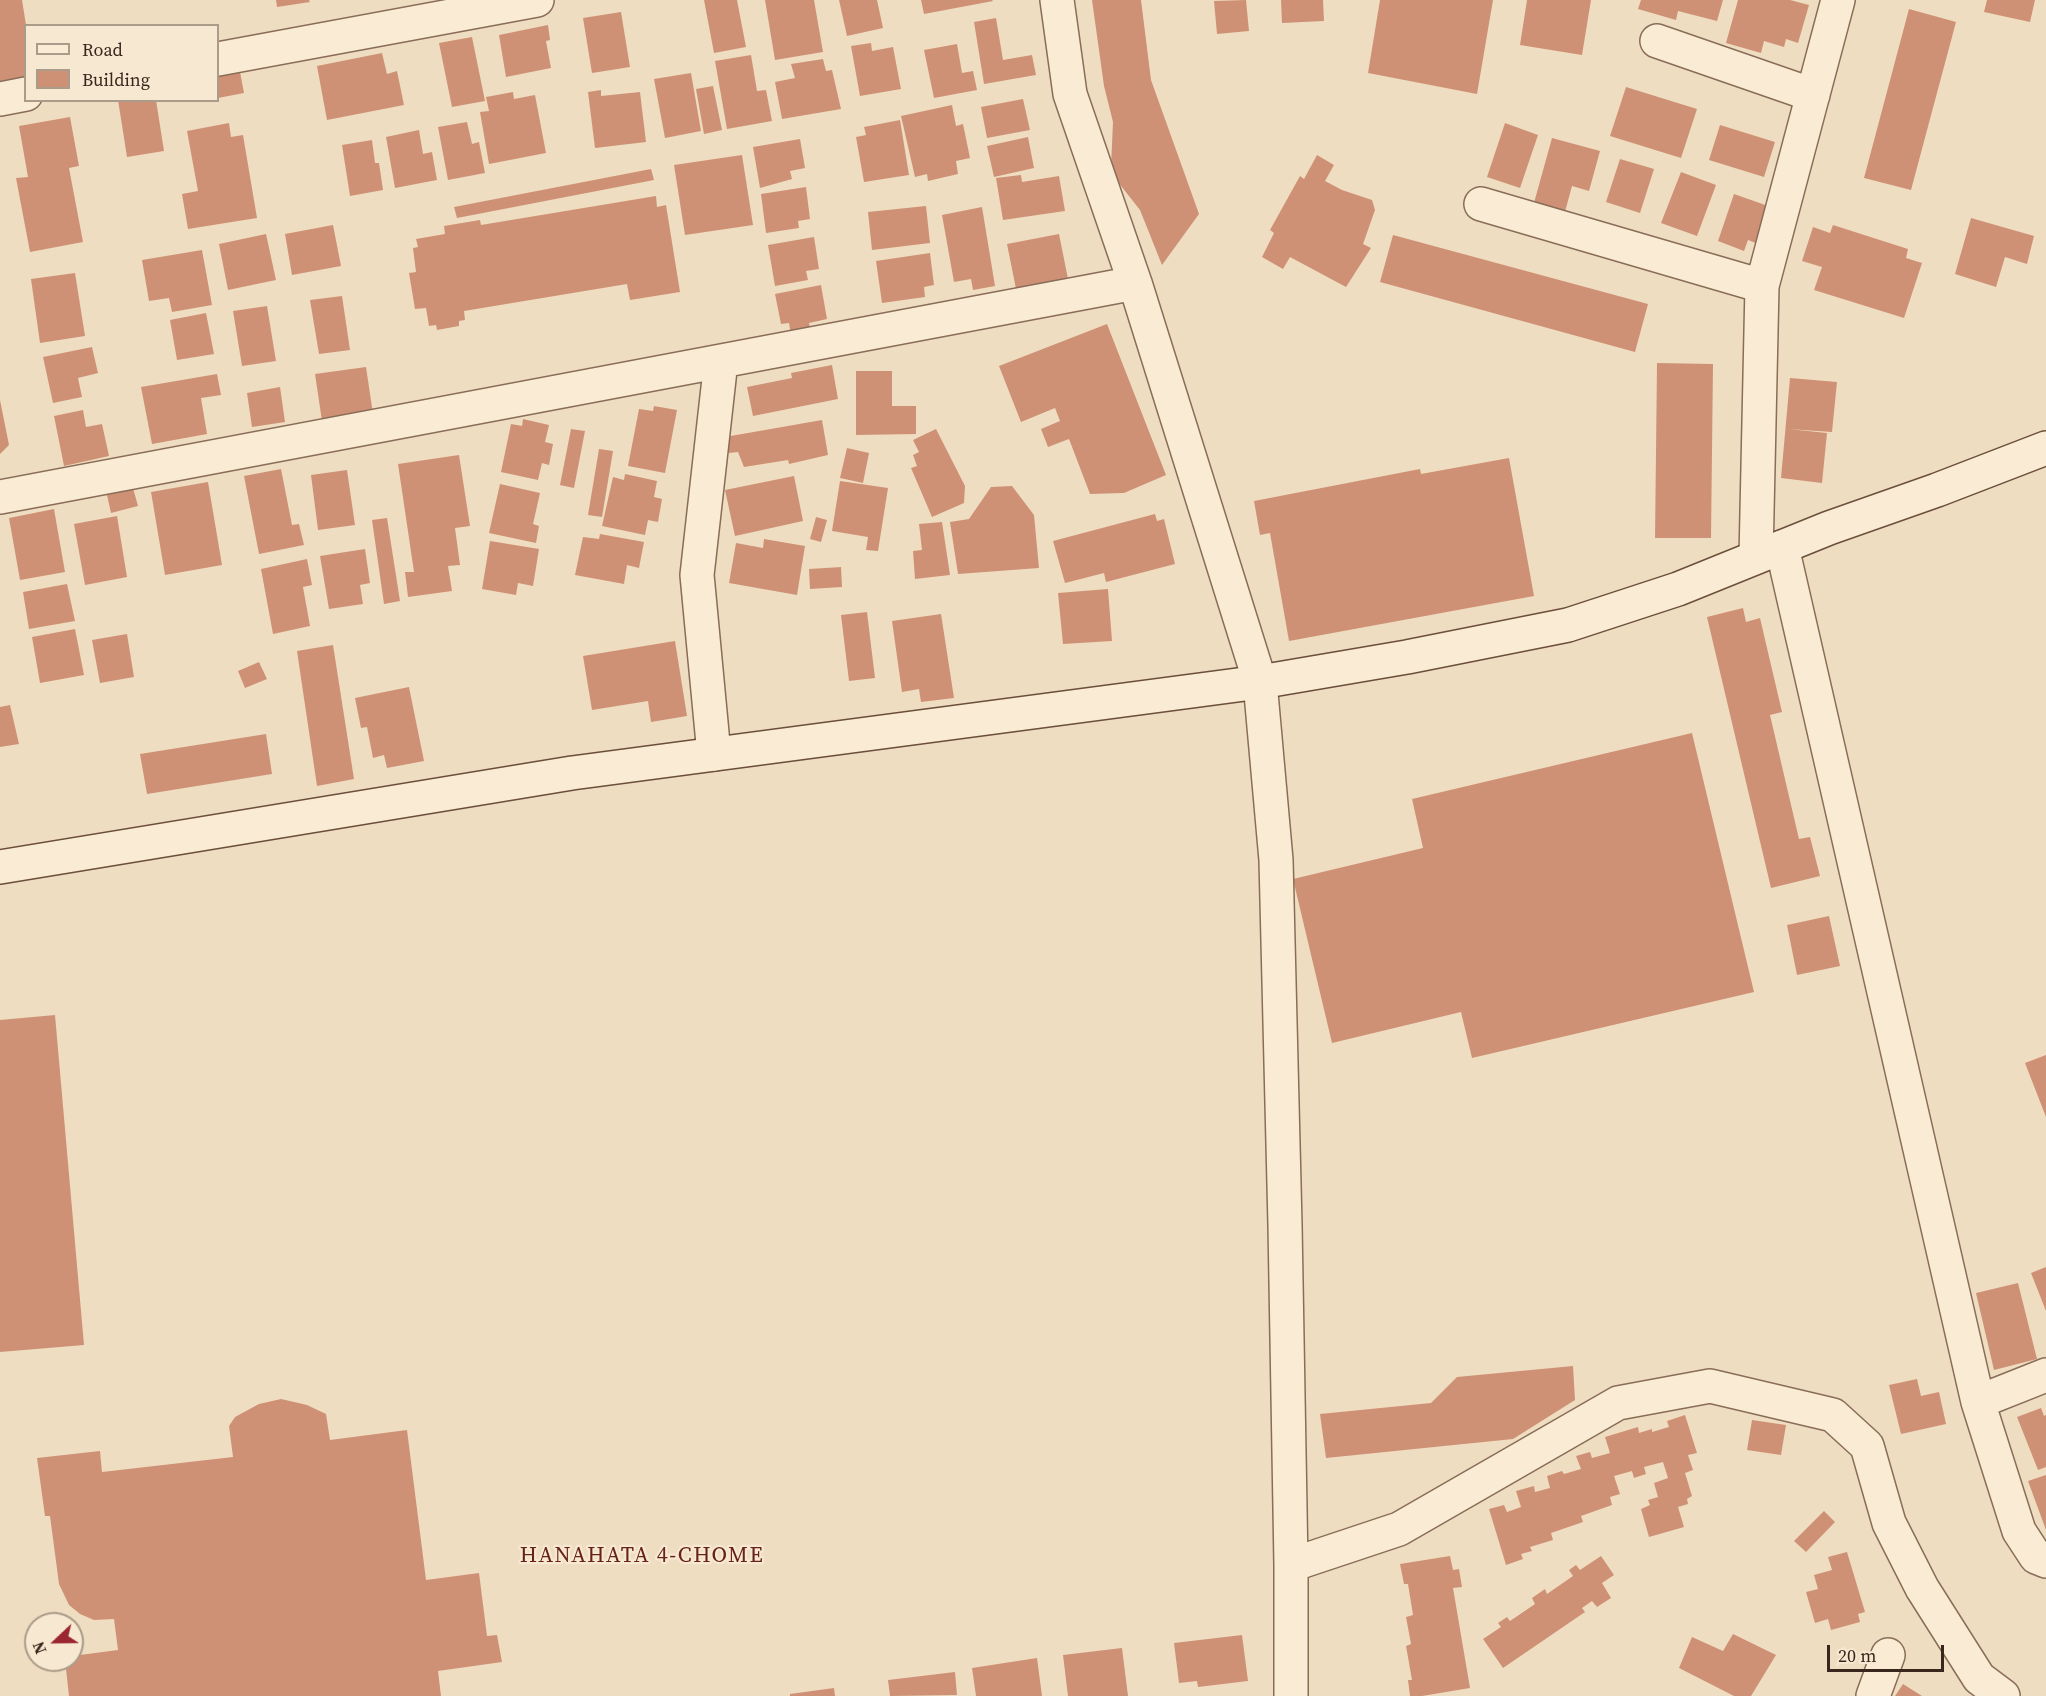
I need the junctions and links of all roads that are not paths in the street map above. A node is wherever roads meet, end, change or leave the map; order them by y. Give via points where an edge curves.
1 (537, 0) edge
2 (1057, 0) edge
3 (1838, 0) edge
4 (1657, 41) dead end
5 (219, 59) edge
6 (24, 94) edge
7 (1813, 95) junction
8 (0, 99) edge
9 (1480, 204) dead end
10 (1135, 283) junction
11 (1762, 286) junction
12 (721, 361) junction
13 (2046, 448) edge
14 (0, 497) edge
15 (1769, 552) junction
16 (1260, 682) junction
17 (714, 754) junction
18 (0, 867) edge
19 (2046, 1376) edge
20 (1978, 1402) junction
21 (2046, 1561) edge
22 (1291, 1565) junction
23 (1888, 1655) dead end
24 (1291, 1696) edge
25 (1873, 1696) edge
26 (2003, 1696) edge

1 - 5 street
2 - 10 street via 1070,94
3 - 7 street
4 - 7 street
6 - 8 street
7 - 11 street
9 - 11 street
10 - 12 street
10 - 16 street
11 - 15 street
12 - 14 street
12 - 17 street via 698,575
13 - 15 street
15 - 16 street via 1678,589 1568,625
15 - 20 street
16 - 17 street
16 - 22 street via 1276,860
17 - 18 street via 572,773
19 - 20 street
20 - 21 street via 2019,1531 2036,1557
22 - 24 street
22 - 26 street via 1399,1530 1618,1403 1710,1386 1833,1416 1867,1446 1889,1523 1922,1588 1978,1678
23 - 25 street

